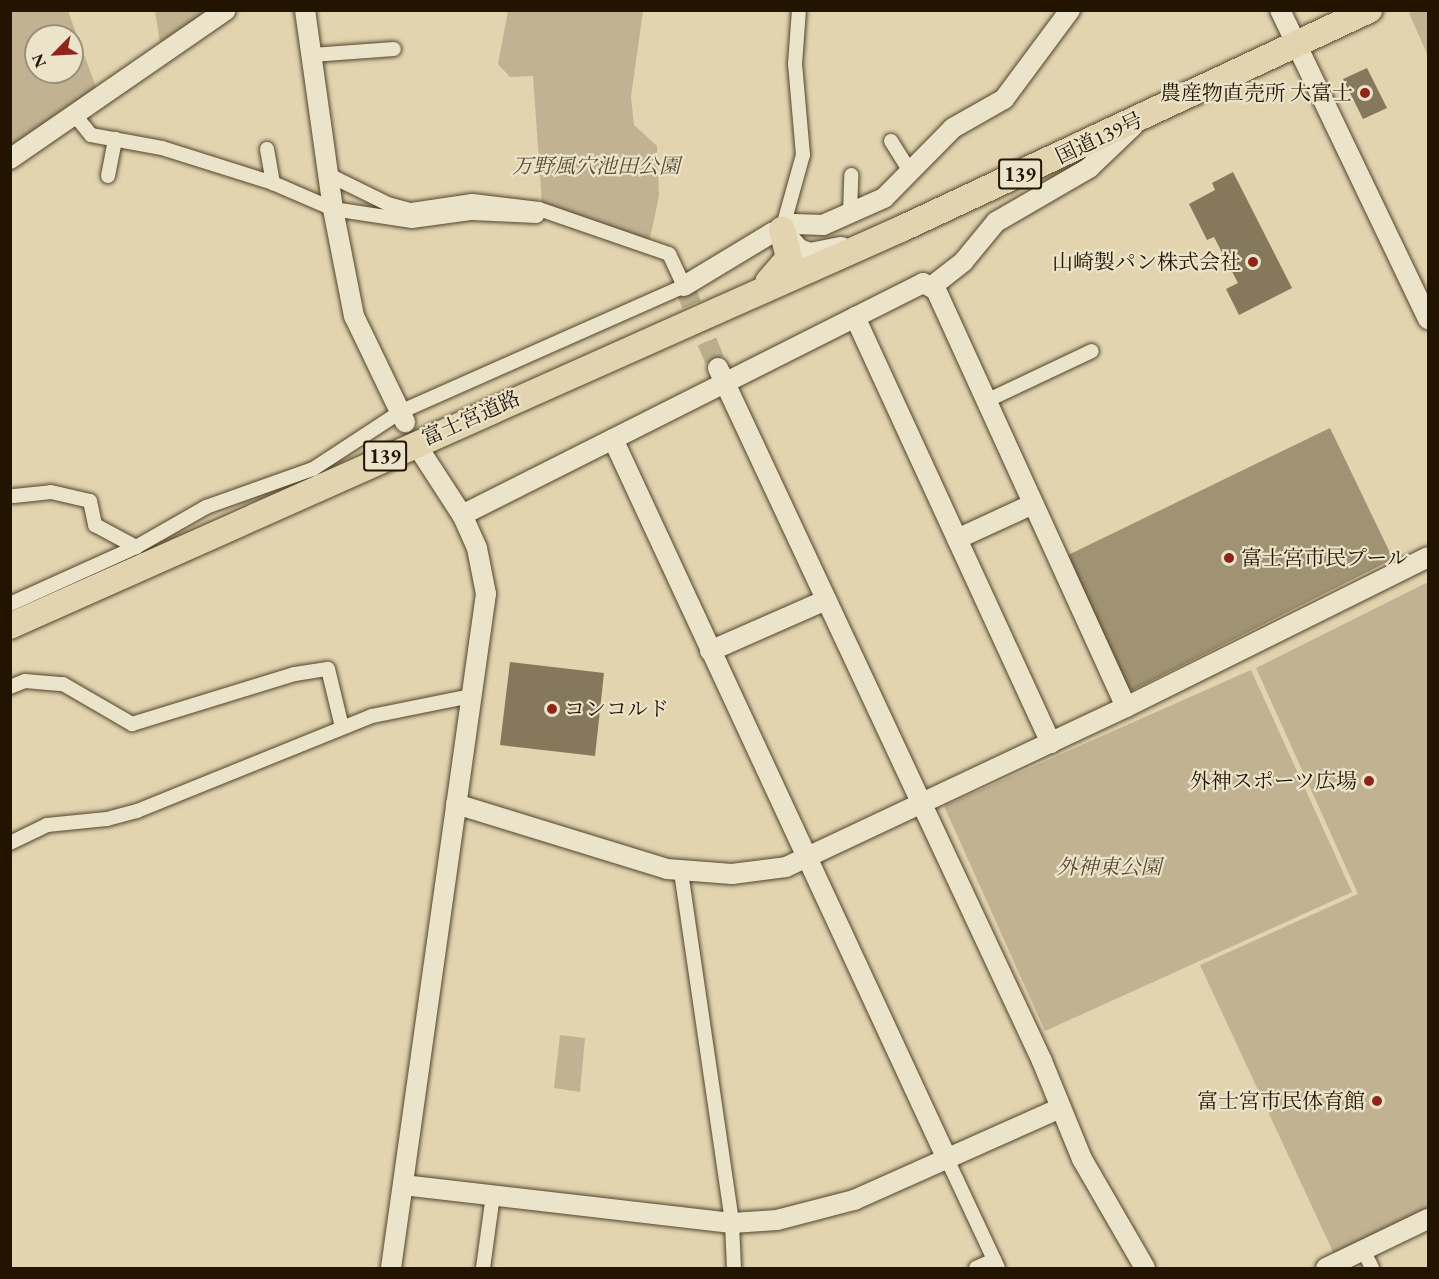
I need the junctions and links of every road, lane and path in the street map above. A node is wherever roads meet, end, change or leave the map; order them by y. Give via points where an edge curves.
1 (226, 10) edge
2 (305, 10) edge
3 (799, 10) edge
4 (1070, 10) edge
5 (1280, 10) edge
6 (1341, 10) edge
7 (1369, 10) edge
8 (1295, 41) junction
9 (394, 49) dead end
10 (312, 55) junction
11 (74, 114) junction
12 (1140, 119) junction
13 (115, 139) junction
14 (891, 141) dead end
15 (267, 148) dead end
16 (10, 159) edge
17 (910, 171) junction
18 (851, 175) dead end
19 (108, 176) dead end
20 (331, 176) junction
21 (273, 183) junction
22 (333, 209) junction
23 (850, 213) junction
24 (563, 217) junction
25 (901, 229) junction
26 (782, 230) junction
27 (684, 286) junction
28 (931, 287) junction
29 (761, 288) junction
30 (1426, 306) edge
31 (855, 317) junction
32 (1092, 351) dead end
33 (722, 375) junction
34 (984, 402) junction
35 (403, 417) junction
36 (613, 439) junction
37 (423, 455) dead end
38 (14, 496) dead end
39 (1031, 505) junction
40 (462, 515) junction
41 (957, 540) junction
42 (136, 548) junction
43 (1428, 557) edge
44 (826, 600) junction
45 (10, 604) edge
46 (10, 626) edge
47 (710, 651) junction
48 (10, 687) edge
49 (471, 696) junction
50 (1126, 707) junction
51 (342, 727) junction
52 (1052, 743) junction
53 (456, 804) junction
54 (922, 805) junction
55 (10, 843) edge
56 (807, 861) junction
57 (681, 872) junction
58 (1058, 1109) junction
59 (947, 1159) junction
60 (403, 1185) junction
61 (493, 1195) junction
62 (1428, 1219) edge
63 (732, 1223) junction
64 (1363, 1250) junction
65 (996, 1264) edge
66 (391, 1269) edge
67 (483, 1269) edge
68 (734, 1269) edge
69 (976, 1269) edge
70 (1145, 1269) edge
71 (1326, 1269) edge
72 (1372, 1269) edge

1 - 11 street
2 - 10 street
3 - 26 street via 795,64 803,155
4 - 17 street via 1004,99 953,128
5 - 8 street
6 - 8 highway, 国道139号 / 139
7 - 8 highway, 国道139号 / 139
8 - 12 highway, 国道139号 / 139
8 - 30 street
9 - 10 street
10 - 20 street
11 - 13 street via 91,135
11 - 16 street
12 - 25 highway, 国道139号 / 139
12 - 28 street via 1089,168 996,222 963,262
13 - 19 street
13 - 21 street via 162,148
14 - 17 street
15 - 21 street
17 - 23 street via 884,198
18 - 23 street
20 - 22 street
20 - 24 street via 388,204 410,210 472,201 539,209
21 - 22 street
22 - 24 street via 412,221 472,213
22 - 35 street via 354,316
23 - 26 street via 823,225 794,224
24 - 27 street via 669,254
25 - 26 street via 824,253 799,249
25 - 29 highway, 富士宮道路 / 139
26 - 27 street
26 - 29 highway via 789,249 787,266
27 - 35 street
28 - 31 street via 923,283
28 - 34 street
29 - 46 highway, 富士宮道路 / 139
31 - 33 street
31 - 41 street
32 - 34 street
33 - 36 street
33 - 44 street
34 - 39 street
35 - 42 street via 313,469 206,507
36 - 40 street
36 - 47 street
37 - 40 street
38 - 42 street via 51,492 90,501 95,525
39 - 41 street
39 - 50 street
40 - 49 street via 477,548 486,594
41 - 52 street
42 - 45 street
43 - 50 street
44 - 47 street
44 - 54 street
47 - 56 street
48 - 51 street via 25,681 63,684 132,724 295,674 328,669
49 - 51 street
49 - 53 street
50 - 52 street
51 - 55 street via 137,811 107,819 47,825
52 - 54 street
53 - 57 street
53 - 60 street
54 - 56 street
54 - 58 street via 1042,1061
56 - 57 street via 761,872
56 - 59 street
57 - 63 street
58 - 59 street
58 - 70 street via 1105,1203
59 - 63 street via 854,1200 777,1220
59 - 65 street
60 - 61 street
60 - 66 street
61 - 63 street
61 - 67 street
62 - 64 street
63 - 68 street
64 - 71 street
64 - 72 street
65 - 69 street

